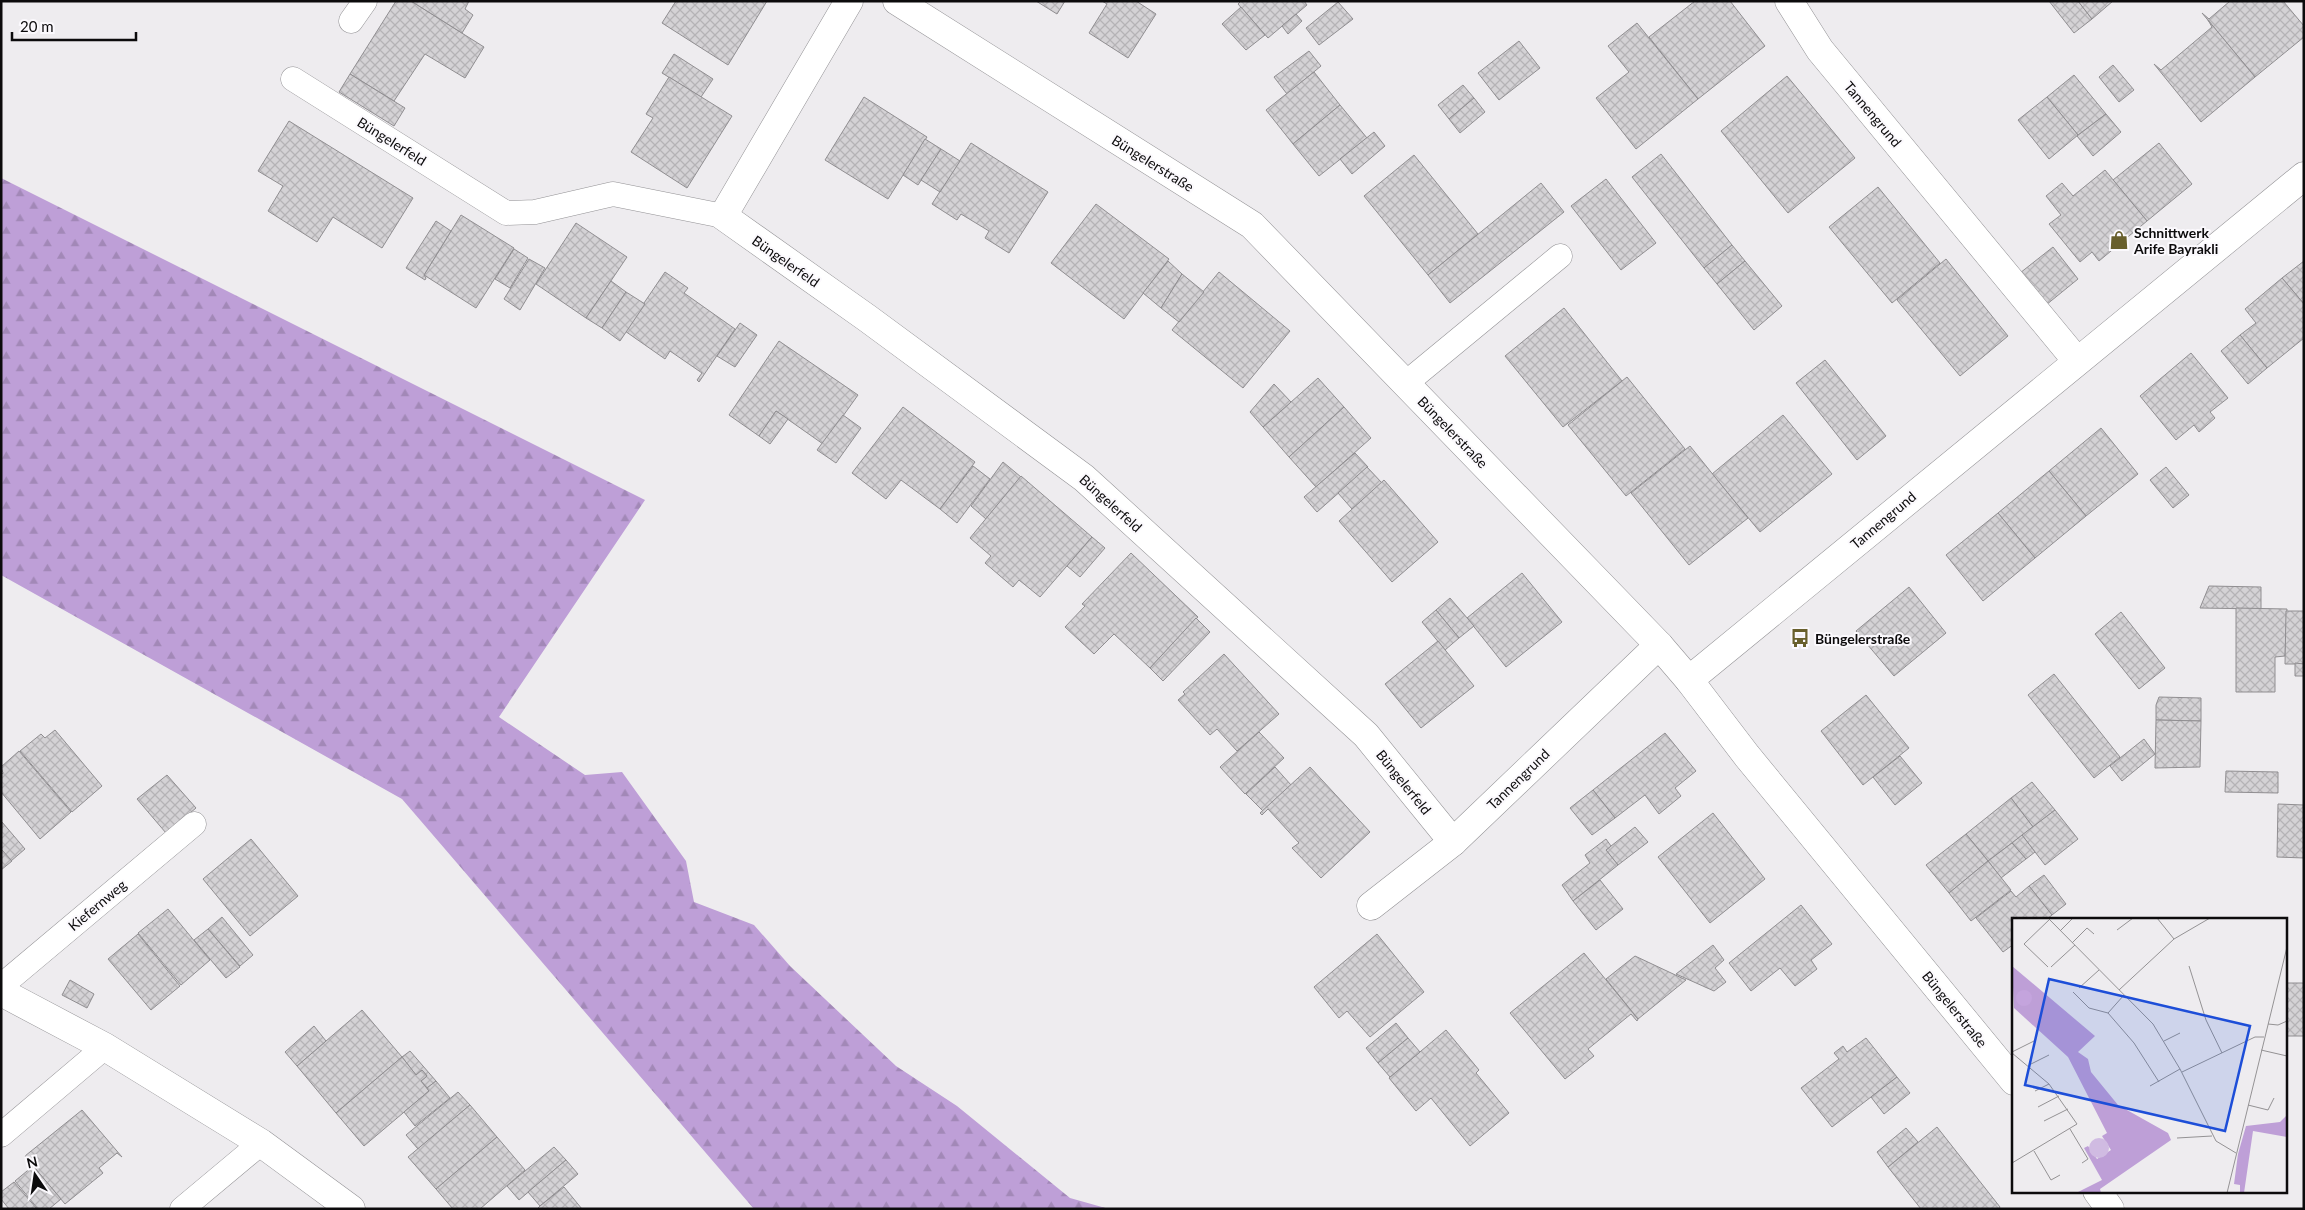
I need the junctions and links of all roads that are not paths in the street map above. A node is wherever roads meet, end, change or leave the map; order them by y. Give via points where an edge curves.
1 (365, 1) edge
2 (849, 1) edge
3 (897, 1) edge
4 (1790, 1) edge
5 (351, 21) dead end
6 (293, 79) dead end
7 (2304, 176) edge
8 (723, 216) junction
9 (1560, 256) dead end
10 (2077, 361) junction
11 (1406, 383) junction
12 (1659, 645) junction
13 (1689, 680) junction
14 (194, 824) dead end
15 (1453, 842) junction
16 (1371, 906) dead end
17 (1, 986) edge
18 (1, 992) edge
19 (105, 1046) junction
20 (2012, 1079) edge
21 (1, 1135) edge
22 (261, 1143) junction
23 (2097, 1192) edge
24 (182, 1209) edge
25 (351, 1209) edge
26 (2110, 1209) edge

1 - 5 lane
2 - 8 street
3 - 11 street, Büngelerstraße via 1252,225
4 - 10 street, Tannengrund via 1820,50
6 - 8 lane, Büngelerfeld via 506,213 535,212 613,194
7 - 10 street, Tannengrund
8 - 15 street, Büngelerfeld via 1084,478 1366,735
9 - 11 lane
10 - 13 street, Tannengrund
11 - 12 street, Büngelerstraße
12 - 13 street, Büngelerstraße
12 - 15 street, Tannengrund
13 - 20 street, Büngelerstraße via 1747,756
14 - 17 lane, Kiefernweg
15 - 16 street, Tannengrund
18 - 19 street
19 - 21 lane
19 - 22 street
22 - 24 lane
22 - 25 street
23 - 26 street

